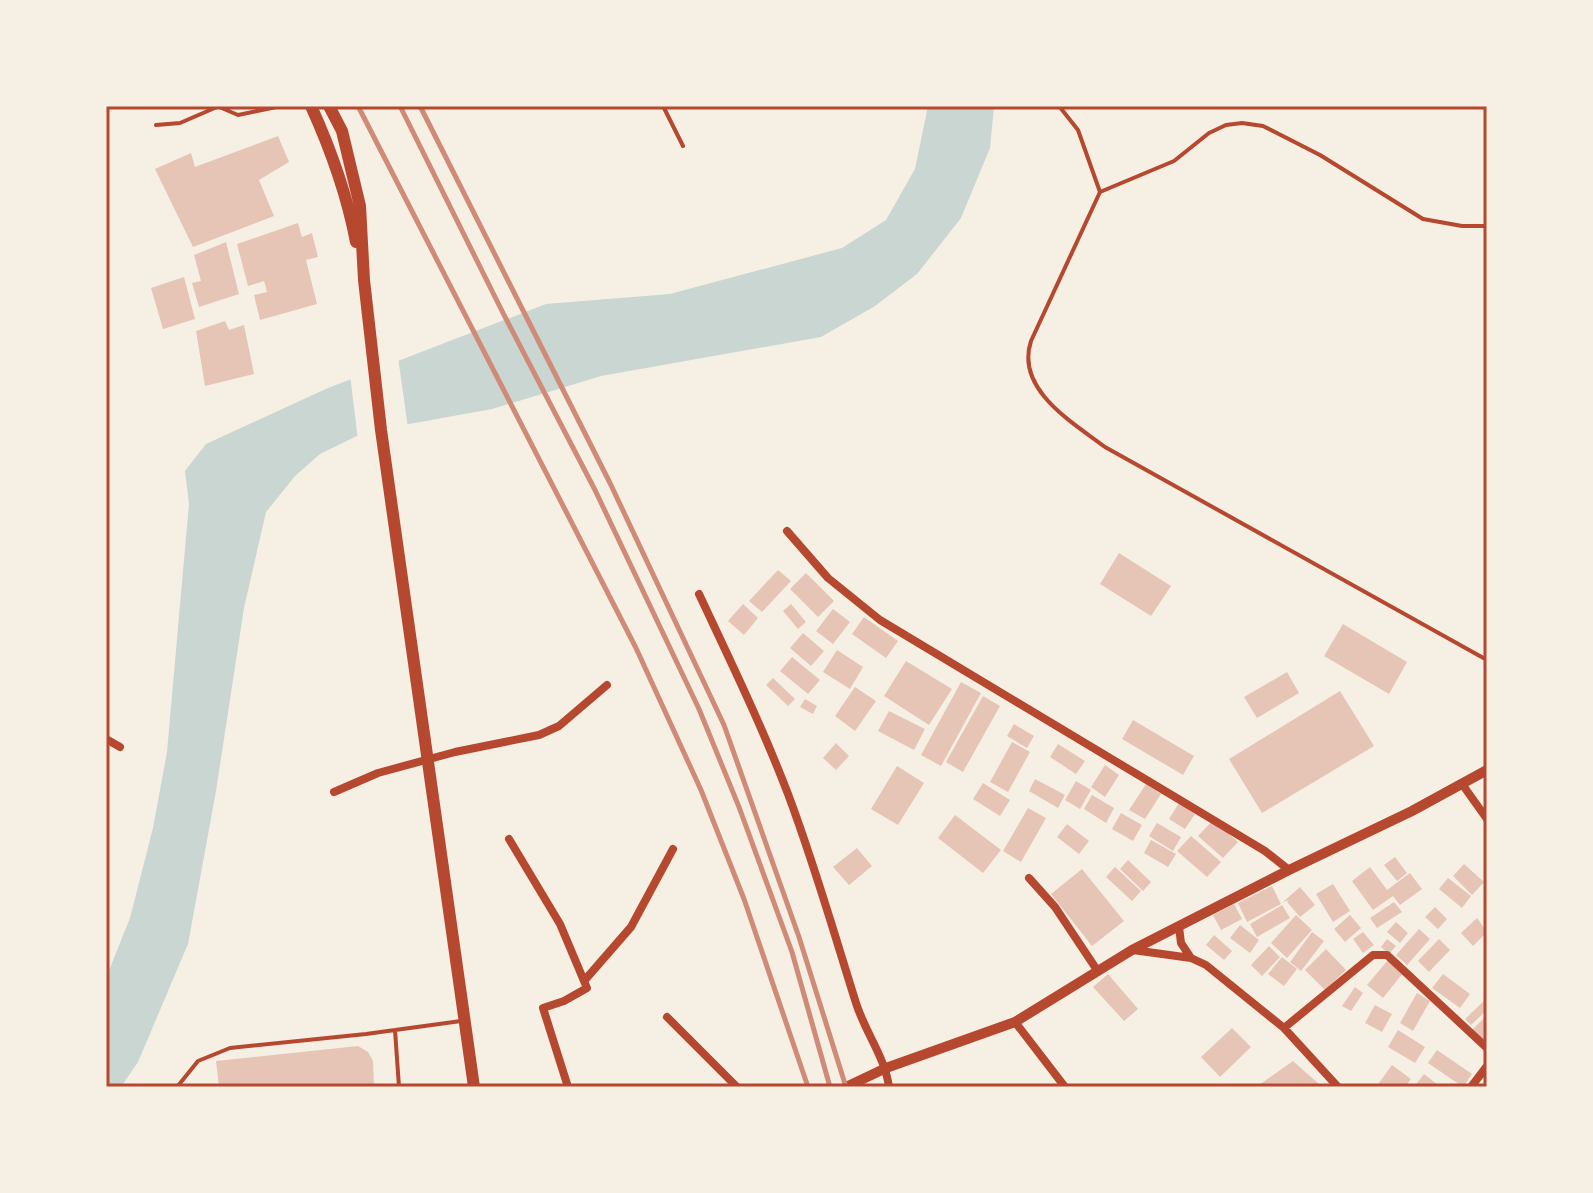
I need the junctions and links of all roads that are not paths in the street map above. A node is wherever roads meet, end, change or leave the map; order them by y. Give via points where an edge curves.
1 (217, 106) edge
2 (281, 106) edge
3 (311, 106) edge
4 (329, 106) edge
5 (663, 106) edge
6 (1059, 106) edge
7 (156, 125) dead end
8 (683, 146) dead end
9 (1100, 192) junction
10 (1487, 226) edge
11 (364, 280) junction
12 (787, 531) dead end
13 (699, 594) dead end
14 (1487, 660) edge
15 (607, 685) dead end
16 (106, 739) edge
17 (120, 747) dead end
18 (429, 760) junction
19 (1487, 770) edge
20 (1462, 784) junction
21 (334, 792) dead end
22 (1487, 819) edge
23 (509, 839) dead end
24 (673, 849) dead end
25 (1289, 870) junction
26 (1029, 878) dead end
27 (1179, 927) junction
28 (1132, 950) junction
29 (1191, 958) junction
30 (1097, 970) junction
31 (584, 981) junction
32 (667, 1017) dead end
33 (467, 1020) junction
34 (1015, 1022) junction
35 (1284, 1028) junction
36 (395, 1029) junction
37 (1487, 1048) edge
38 (1487, 1066) edge
39 (886, 1068) junction
40 (177, 1087) edge
41 (399, 1087) edge
42 (474, 1087) edge
43 (568, 1087) edge
44 (737, 1087) edge
45 (846, 1087) edge
46 (889, 1087) edge
47 (1065, 1087) edge
48 (1338, 1087) edge
49 (1471, 1087) edge

1 - 2 lane via 238,115
1 - 7 lane via 180,123
3 - 11 main road via 349,206
4 - 11 main road via 342,131 360,206
5 - 8 lane
6 - 9 lane via 1078,130
9 - 10 lane via 1174,161 1209,133 1242,123 1263,126 1320,155 1423,219
9 - 14 lane via 1029,349 1029,373 1046,397 1105,447
11 - 18 main road
12 - 25 street via 828,578 880,620
13 - 39 street via 787,793 860,1017
15 - 18 street via 549,731
16 - 17 street
18 - 21 street
18 - 33 main road
19 - 20 street
20 - 22 street
20 - 25 street
23 - 31 street via 560,924
24 - 31 street via 631,927
25 - 27 street
26 - 30 street
27 - 28 street
27 - 29 street
28 - 29 street
28 - 30 street
29 - 35 street
30 - 34 street
31 - 43 street via 587,988 543,1008
32 - 44 street
33 - 36 lane
33 - 42 main road
34 - 39 street
34 - 47 street
35 - 37 street via 1381,953
35 - 48 street
36 - 40 lane via 230,1048 198,1061
36 - 41 lane
38 - 49 street
39 - 45 street
39 - 46 street

